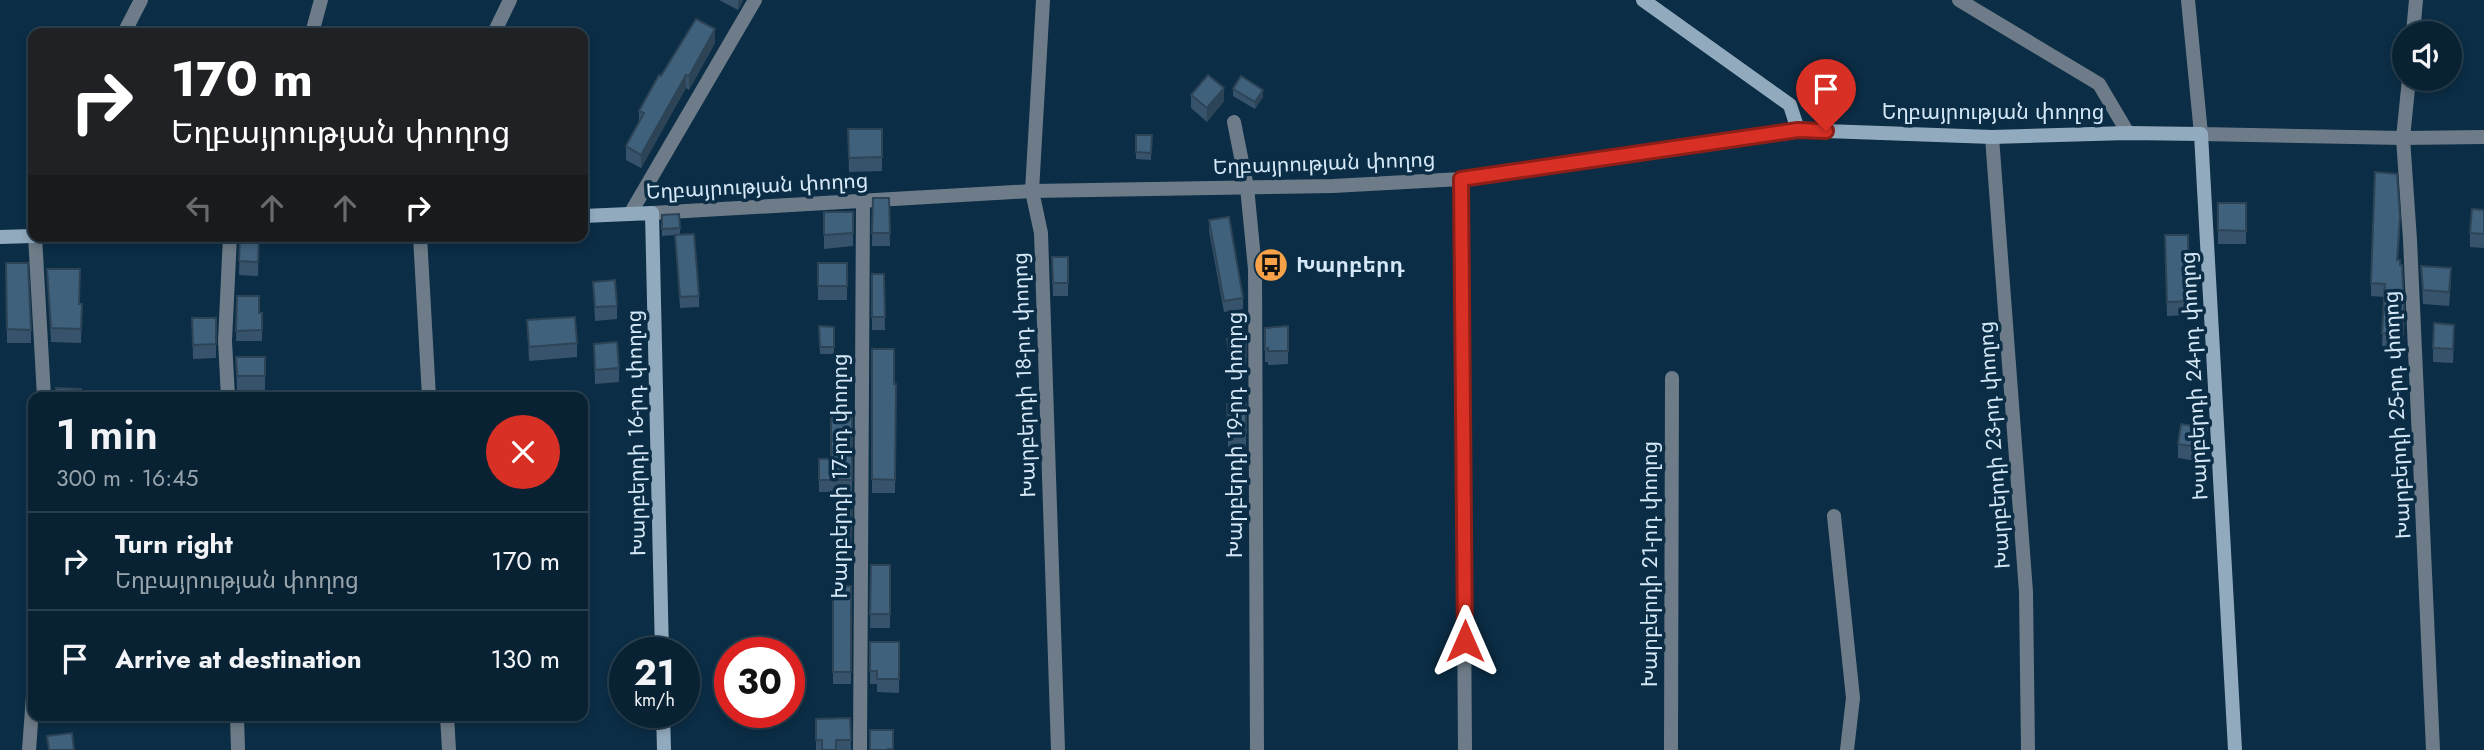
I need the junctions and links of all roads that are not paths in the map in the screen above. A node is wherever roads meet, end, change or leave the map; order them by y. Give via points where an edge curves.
1 (141, 0) edge
2 (321, 0) edge
3 (510, 0) edge
4 (755, 0) edge
5 (1044, 0) edge
6 (1643, 0) edge
7 (1959, 0) edge
8 (2188, 0) edge
9 (2416, 0) edge
10 (2414, 21) edge
11 (127, 28) edge
12 (313, 28) edge
13 (496, 28) edge
14 (2408, 91) edge
15 (1234, 122) dead end
16 (1798, 130) junction
17 (2128, 133) junction
18 (2201, 134) junction
19 (1992, 137) junction
20 (2484, 137) edge
21 (2403, 138) junction
22 (1461, 179) junction
23 (1247, 187) junction
24 (1031, 191) junction
25 (863, 202) junction
26 (652, 213) junction
27 (630, 214) junction
28 (588, 216) edge
29 (28, 236) edge
30 (0, 237) edge
31 (34, 242) edge
32 (230, 242) edge
33 (420, 242) edge
34 (1672, 378) dead end
35 (44, 392) edge
36 (228, 392) edge
37 (429, 392) edge
38 (1834, 516) dead end
39 (662, 637) edge
40 (31, 721) edge
41 (237, 721) edge
42 (447, 721) edge
43 (663, 728) edge
44 (29, 750) edge
45 (238, 750) edge
46 (449, 750) edge
47 (664, 750) edge
48 (860, 750) edge
49 (1058, 750) edge
50 (1257, 750) edge
51 (1465, 750) edge
52 (1671, 750) edge
53 (1847, 750) edge
54 (2028, 750) edge
55 (2235, 750) edge
56 (2433, 750) edge

1 - 11 street
2 - 12 street
3 - 13 street
4 - 27 street
5 - 24 street, Խարբերդի 18-րդ փողոց
6 - 16 street via 1790,105
7 - 17 street via 2099,84
8 - 18 street, Խարբերդի 24-րդ փողոց
9 - 10 street
14 - 21 street, Խարբերդի 25-րդ փողոց
15 - 23 street, Խարբերդի 19-րդ փողոց
16 - 19 street, Եղբայրության փողոց
16 - 22 street, Եղբայրության փողոց
17 - 18 street, Եղբայրության փողոց
17 - 19 street, Եղբայրության փողոց
18 - 21 street, Եղբայրության փողոց
18 - 55 street, Խարբերդի 24-րդ փողոց
19 - 54 street, Խարբերդի 23-րդ փողոց via 2026,592
20 - 21 street, Եղբայրության փողոց
21 - 56 street, Խարբերդի 25-րդ փողոց
22 - 23 street, Եղբայրության փողոց
22 - 51 street
23 - 24 street, Եղբայրության փողոց
23 - 50 street, Խարբերդի 19-րդ փողոց via 1255,270
24 - 25 street, Եղբայրության փողոց
24 - 49 street, Խարբերդի 18-րդ փողոց via 1041,233
25 - 26 street, Եղբայրության փողոց
25 - 48 street, Խարբերդի 17-րդ փողոց
26 - 27 street, Եղբայրության փողոց
26 - 39 street, Խարբերդի 16-րդ փողոց
27 - 28 street, Եղբայրության փողոց
29 - 30 street
31 - 35 street
32 - 36 street
33 - 37 street
34 - 52 street, Խարբերդի 21-րդ փողոց
38 - 53 street via 1853,698
40 - 44 street
41 - 45 street
42 - 46 street
43 - 47 street

